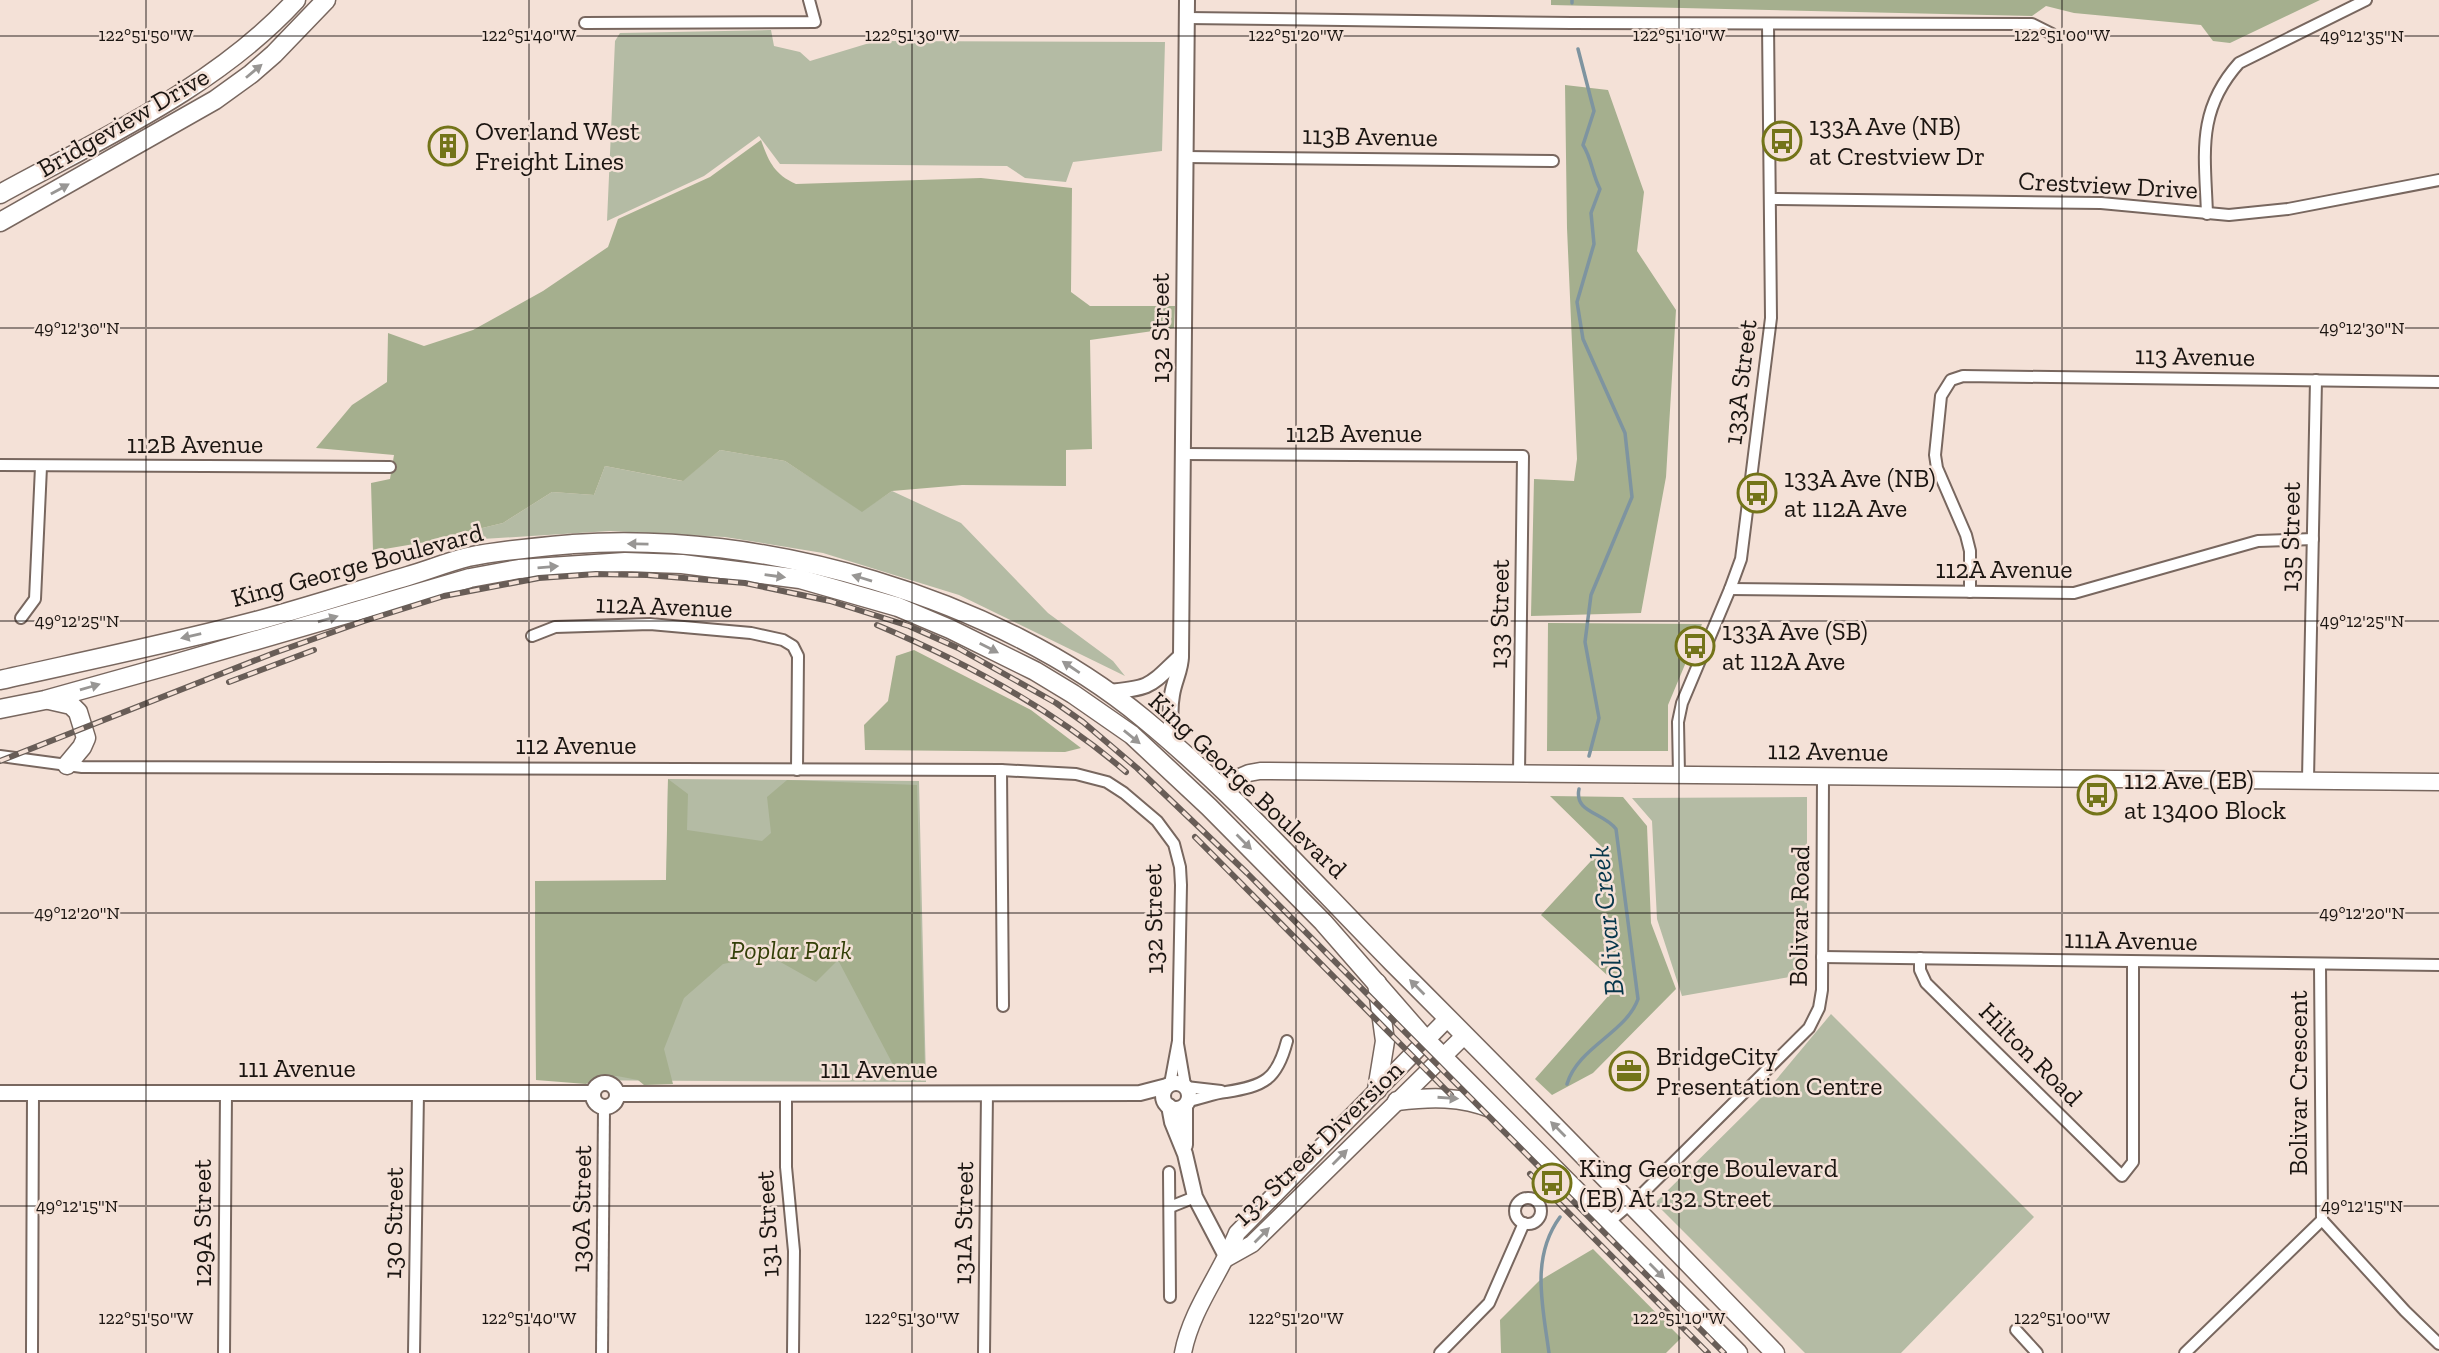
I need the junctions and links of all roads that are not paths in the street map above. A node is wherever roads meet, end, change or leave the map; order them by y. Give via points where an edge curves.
1 (296, 0) edge
2 (326, 0) edge
3 (809, 0) edge
4 (1187, 0) edge
5 (2366, 0) edge
6 (1187, 18) junction
7 (585, 23) dead end
8 (1768, 24) junction
9 (2052, 34) dead end
10 (1186, 157) junction
11 (1553, 161) dead end
12 (2439, 180) edge
13 (0, 194) edge
14 (1770, 199) junction
15 (2207, 214) junction
16 (0, 222) edge
17 (2316, 380) junction
18 (2439, 382) edge
19 (1184, 454) junction
20 (1524, 456) joint
21 (0, 465) edge
22 (41, 467) junction
23 (390, 467) dead end
24 (2313, 539) junction
25 (1730, 589) junction
26 (1970, 592) junction
27 (22, 618) dead end
28 (532, 636) dead end
29 (1181, 656) junction
30 (0, 680) edge
31 (1107, 692) junction
32 (45, 700) junction
33 (0, 709) edge
34 (1174, 746) junction
35 (0, 756) edge
36 (67, 765) junction
37 (797, 770) junction
38 (1001, 770) junction
39 (1519, 773) junction
40 (1679, 774) junction
41 (1823, 776) junction
42 (2308, 779) junction
43 (2439, 782) edge
44 (1219, 786) junction
45 (1195, 794) junction
46 (1142, 808) joint
47 (1822, 957) junction
48 (1920, 958) junction
49 (2133, 963) junction
50 (2320, 965) junction
51 (2439, 965) edge
52 (1377, 983) junction
53 (1003, 1006) dead end
54 (1448, 1018) junction
55 (1465, 1035) junction
56 (1426, 1040) junction
57 (1287, 1041) dead end
58 (1443, 1057) junction
59 (1377, 1090) junction
60 (0, 1093) edge
61 (33, 1093) junction
62 (226, 1093) junction
63 (418, 1093) junction
64 (593, 1093) junction
65 (786, 1093) junction
66 (987, 1093) junction
67 (618, 1094) junction
68 (1177, 1095) junction
69 (1397, 1101) junction
70 (604, 1107) junction
71 (1497, 1111) junction
72 (1169, 1172) dead end
73 (1195, 1197) junction
74 (1631, 1204) junction
75 (1170, 1207) junction
76 (2322, 1220) junction
77 (1609, 1222) junction
78 (1524, 1223) dead end
79 (1227, 1258) junction
80 (1170, 1297) dead end
81 (2016, 1330) dead end
82 (2439, 1344) edge
83 (32, 1353) edge
84 (224, 1353) edge
85 (414, 1353) edge
86 (602, 1353) edge
87 (793, 1353) edge
88 (984, 1353) edge
89 (1183, 1353) edge
90 (1440, 1353) edge
91 (1738, 1353) edge
92 (1775, 1353) edge
93 (2037, 1353) edge
94 (2185, 1353) edge

1 - 13 main road, Bridgeview Drive via 211,73
16 -> 2 main road, Bridgeview Drive via 215,100 274,54
3 - 7 street via 815,22
4 - 6 street, 132 Street
5 - 15 street via 2239,63 2223,80 2206,129
6 - 8 street
6 - 10 street, 132 Street
8 - 9 street via 2032,24
8 - 14 street, 133A Street
10 - 11 street, 113B Avenue
10 - 19 street, 132 Street
12 - 15 street, Crestview Drive via 2263,212
14 - 15 street, Crestview Drive via 2101,203
14 - 25 street, 133A Street via 1769,344 1741,559
17 - 18 street, 113 Avenue
17 - 24 street, 135 Street
17 - 26 street, 113 Avenue via 1963,376 1951,380 1941,396 1937,468 1966,535
19 - 20 street, 112B Avenue
19 - 29 street, 132 Street
20 - 39 street, 133 Street
21 - 22 street, 112B Avenue
22 - 23 street, 112B Avenue
22 - 27 street via 35,598
24 - 26 street, 112A Avenue via 2258,541 2087,591
24 - 42 street, 135 Street
25 - 26 street, 112A Avenue
25 - 40 street, 133A Street via 1682,703
28 - 37 street, 112A Avenue via 555,626 650,624 783,640 798,656
29 - 31 street via 1151,684
29 - 34 street, 132 Street via 1171,706
31 -> 30 main road, King George Boulevard via 1065,662 1009,632 858,576 749,551 621,543 468,557 258,621
31 - 34 main road, King George Boulevard
32 - 33 main road, King George Boulevard
32 - 36 main road via 64,702 78,712 86,738
32 -> 45 main road, King George Boulevard via 470,578 576,564 682,564 800,579 898,607 950,629 1073,694 1132,736
34 - 44 main road, King George Boulevard
35 - 36 street, 112 Avenue
36 - 37 street, 112 Avenue
37 - 38 street, 112 Avenue
38 - 46 street, 112 Avenue via 1091,777 1107,782
38 - 53 street
39 - 40 main road, 112 Avenue
39 - 44 main road, 112 Avenue via 1260,771
40 - 41 main road, 112 Avenue
41 - 42 main road, 112 Avenue
41 - 47 street, Bolivar Road
42 - 43 main road, 112 Avenue
44 - 45 main road
54 -> 44 main road, King George Boulevard
45 -> 52 main road, King George Boulevard
46 - 68 street, 132 Street via 1168,835 1180,867
47 - 48 street, 111A Avenue
47 - 74 street, Bolivar Road via 1819,1008 1809,1028
48 - 49 street, 111A Avenue
48 - 49 street, Hilton Road via 1926,983 2122,1176 2133,1162
49 - 50 street, 111A Avenue
50 - 51 street, 111A Avenue
50 - 76 street, Bolivar Crescent
52 - 56 main road, King George Boulevard
52 - 59 main road via 1385,1041
54 - 55 main road, King George Boulevard
54 - 56 main road, 132 Street Diversion
55 - 58 main road, 132 Street Diversion
74 -> 55 main road, King George Boulevard
56 - 58 main road, King George Boulevard
56 - 59 main road, 132 Street Diversion
57 - 68 street, 111 Avenue via 1277,1069 1264,1083
58 - 69 main road, 132 Street Diversion
58 - 71 main road, King George Boulevard
59 - 79 main road, 132 Street Diversion via 1237,1233
60 - 61 street, 111 Avenue
61 - 62 street, 111 Avenue
61 - 83 street
62 - 63 street, 111 Avenue
62 - 84 street, 129A Street
63 - 64 street, 111 Avenue
63 - 85 street, 130 Street
64 - 67 street via 604,1083 615,1087
64 - 70 street via 597,1104
65 - 66 street, 111 Avenue
65 - 67 street, 111 Avenue
65 - 87 street, 131 Street via 786,1167 794,1251
66 - 68 street, 111 Avenue
66 - 88 street, 131A Street
67 - 70 street via 616,1102
68 - 73 street, 132 Street
69 -> 71 main road via 1449,1098
79 -> 69 main road, 132 Street Diversion via 1252,1244
70 - 86 street, 130A Street
71 - 77 main road, King George Boulevard
72 - 75 street
73 - 75 street
73 - 79 street, 132 Street
74 - 77 street, Bolivar Road
74 - 92 main road, King George Boulevard
75 - 80 street
76 - 82 street
76 - 94 street
77 -> 91 main road, King George Boulevard
78 - 90 street via 1489,1303
79 - 89 main road via 1202,1301
81 - 93 street

